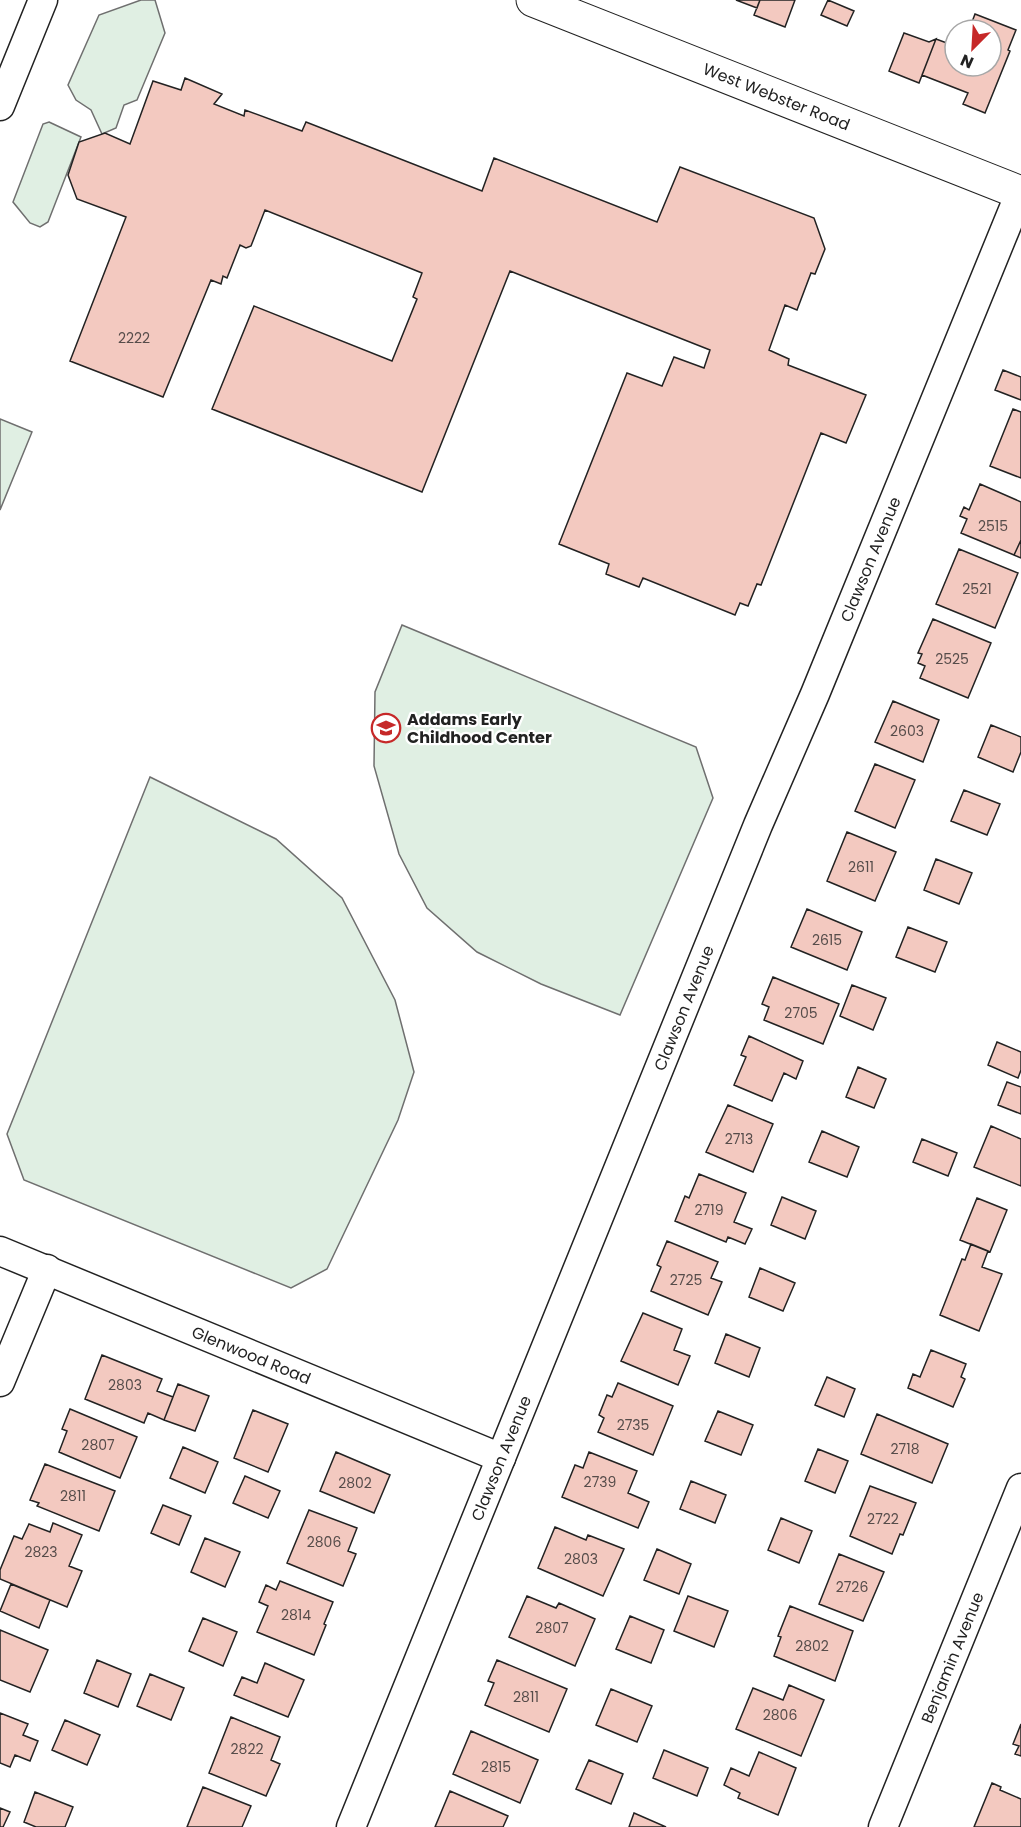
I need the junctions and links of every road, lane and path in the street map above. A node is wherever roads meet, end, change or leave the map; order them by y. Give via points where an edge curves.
1 (44, 0) edge
2 (533, 0) edge
3 (586, 10) edge
4 (0, 106) edge
5 (1020, 193) edge
6 (0, 1251) edge
7 (46, 1269) junction
8 (0, 1382) edge
9 (501, 1458) junction
10 (1021, 1488) edge
11 (351, 1827) edge
12 (883, 1827) edge

1 - 4 street
2 - 3 street, West Webster Road
3 - 5 street, West Webster Road
5 - 9 street, Clawson Avenue
6 - 7 street, Glenwood Road
7 - 8 street
7 - 9 street, Glenwood Road
9 - 11 street, Clawson Avenue
10 - 12 street, Benjamin Avenue

